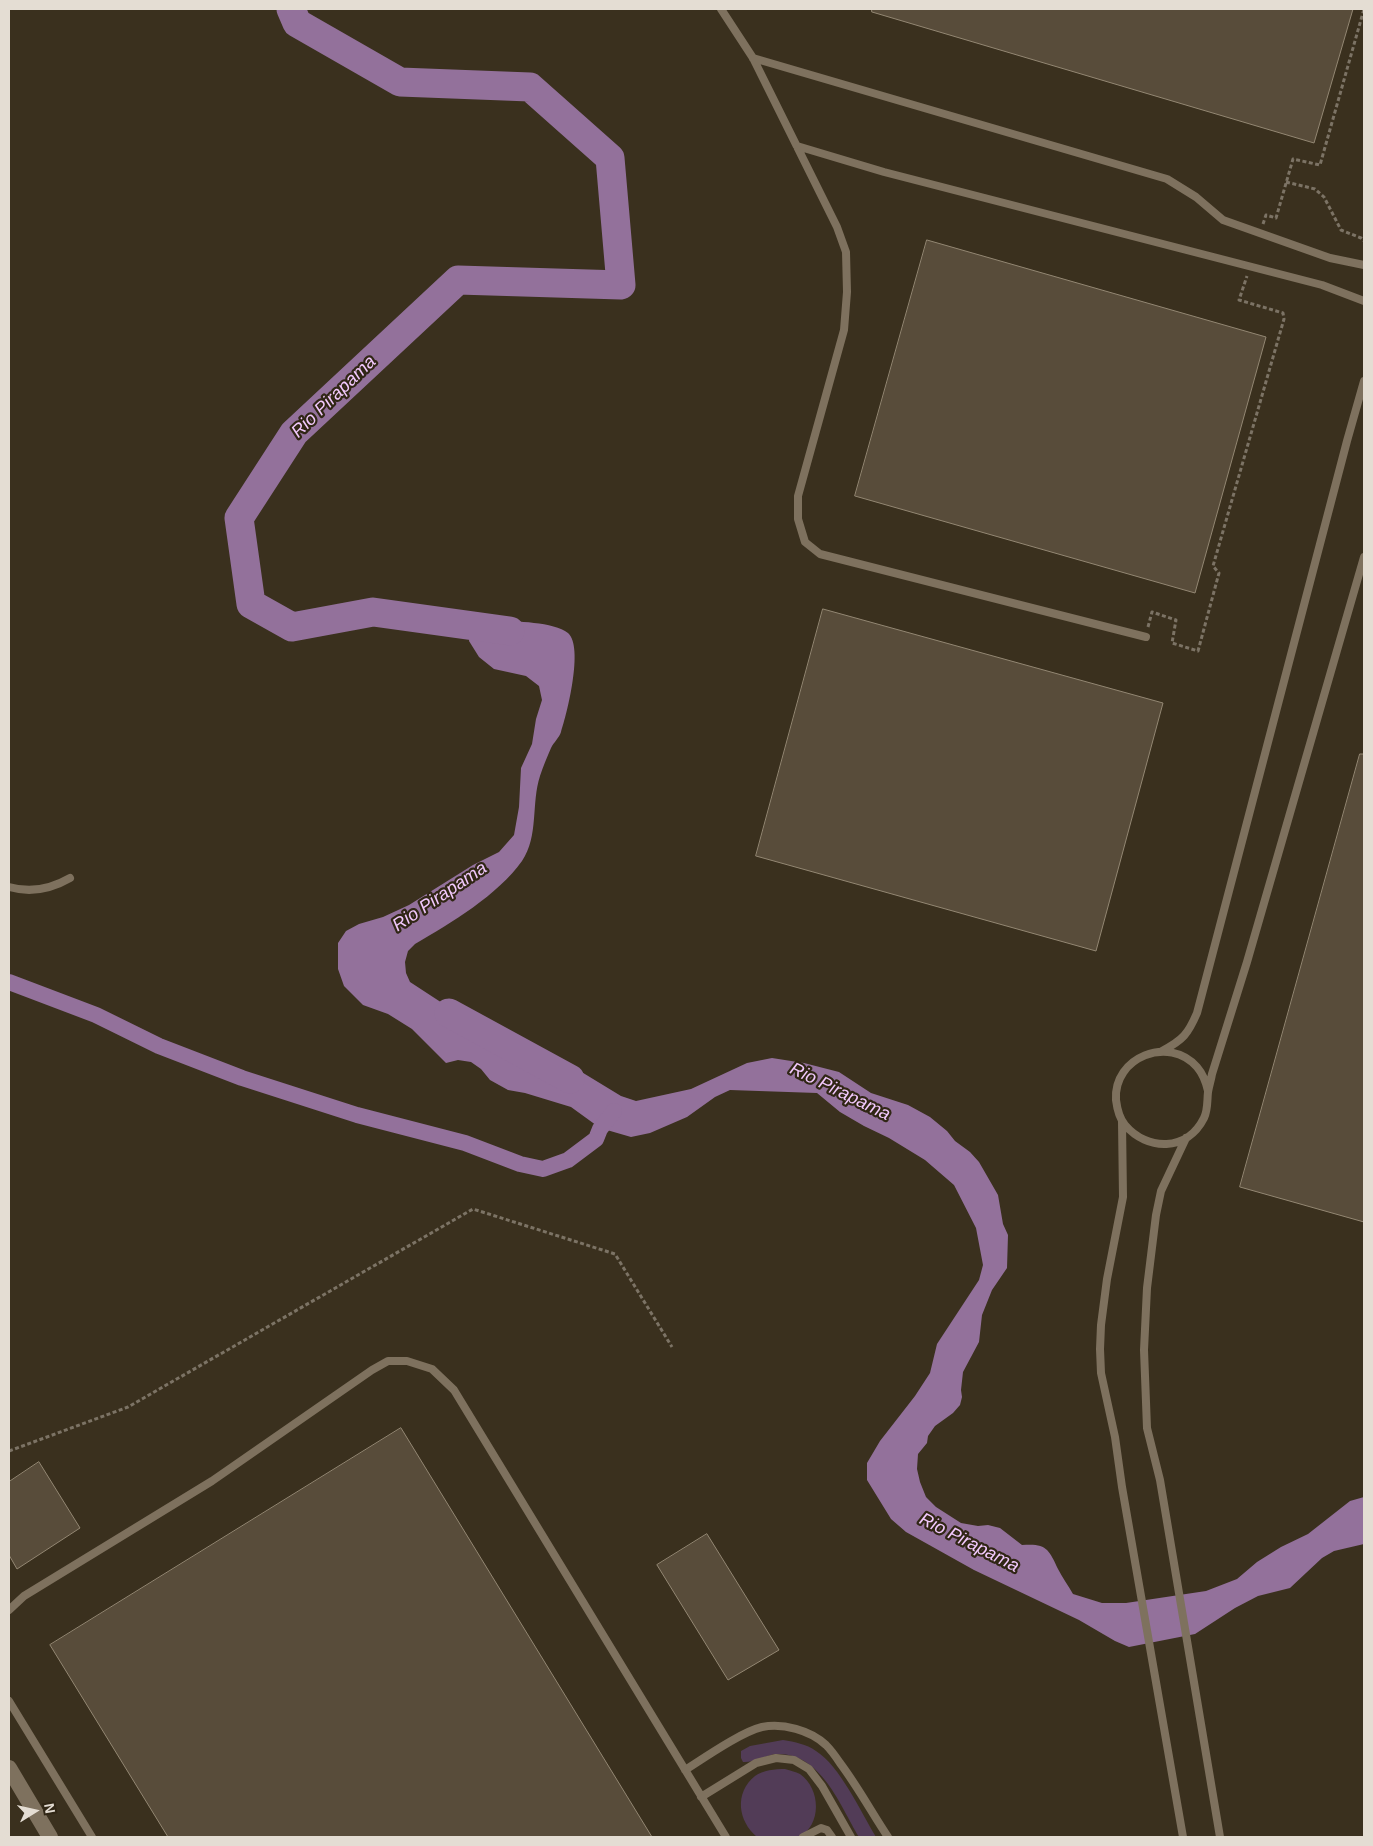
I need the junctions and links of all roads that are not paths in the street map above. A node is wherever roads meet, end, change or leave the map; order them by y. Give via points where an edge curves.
1 (722, 9) edge
2 (754, 58) junction
3 (798, 146) junction
4 (1364, 265) edge
5 (1364, 301) edge
6 (1364, 381) edge
7 (1364, 557) edge
8 (1146, 637) road end
9 (70, 878) dead end
10 (9, 887) edge
11 (1162, 1051) junction
12 (1208, 1091) junction
13 (1122, 1122) junction
14 (1186, 1138) junction
15 (9, 1610) edge
16 (9, 1701) edge
17 (9, 1768) edge
18 (685, 1770) junction
19 (701, 1797) junction
20 (50, 1837) edge
21 (92, 1837) edge
22 (726, 1837) edge
23 (802, 1837) edge
24 (832, 1837) edge
25 (852, 1837) edge
26 (888, 1837) edge
27 (1183, 1837) edge
28 (1220, 1837) edge

1 - 2 lane
2 - 3 lane
2 - 4 lane via 1167,179 1196,196 1223,220 1330,258
3 - 5 lane via 884,172 1322,285
3 - 8 lane via 846,252 847,292 844,330 798,496 798,518 805,542 820,554
6 - 11 lane via 1196,1013 1187,1034
7 - 12 lane
9 - 10 lane via 59,885 33,890
11 - 12 lane via 1187,1058 1204,1078
11 - 13 lane via 1136,1058 1119,1080 1116,1101
12 - 14 lane via 1204,1118
13 - 14 lane via 1144,1141 1158,1144
13 - 27 lane via 1123,1197 1100,1325 1101,1373
14 - 28 lane via 1161,1191 1156,1215 1147,1288 1144,1350 1147,1428 1160,1480
15 - 18 lane via 24,1596 212,1482 372,1370 388,1361 407,1361 432,1369 454,1390
16 - 21 lane
17 - 20 street
18 - 19 lane
18 - 26 lane via 762,1727 795,1728 827,1746
19 - 22 lane
19 - 25 lane via 756,1763 776,1758 794,1760 809,1770 822,1786
23 - 24 lane via 821,1828

